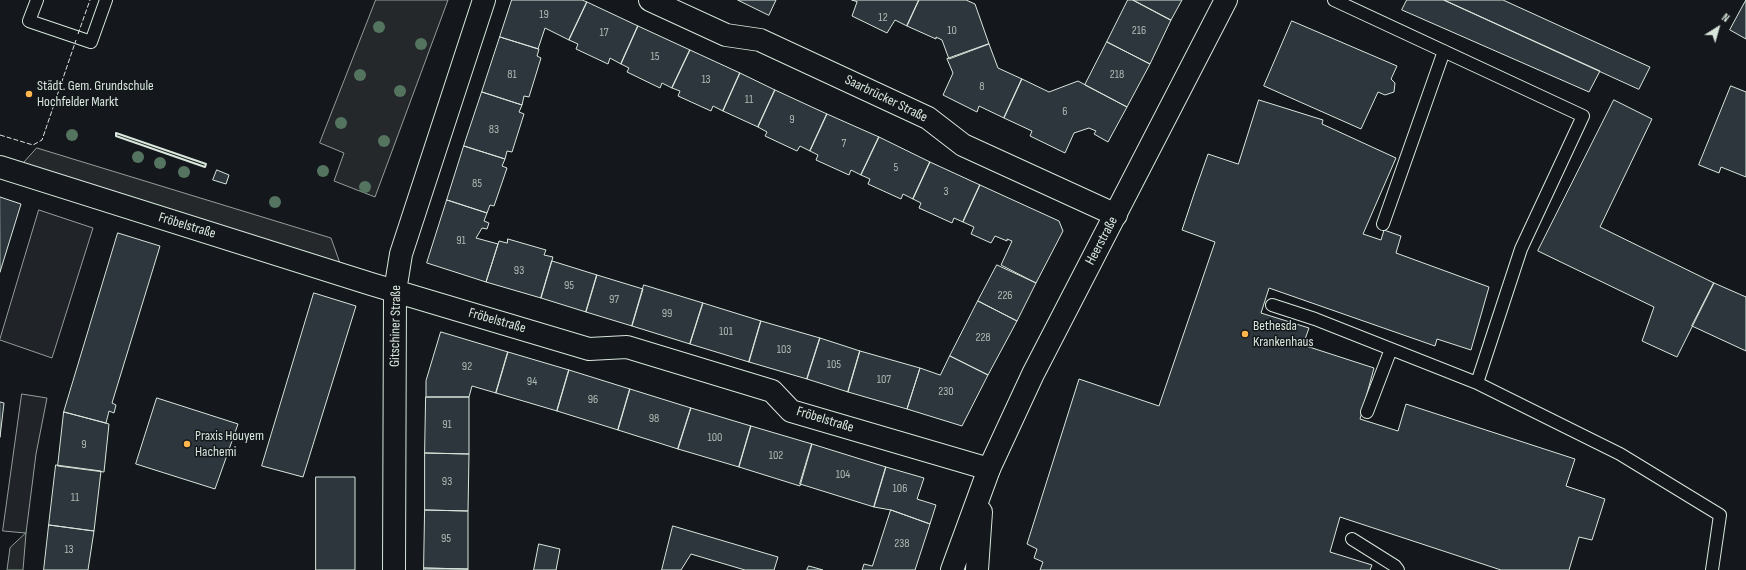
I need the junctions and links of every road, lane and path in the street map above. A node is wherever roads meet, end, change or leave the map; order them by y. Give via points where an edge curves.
1 (37, 0) edge
2 (106, 0) edge
3 (484, 0) edge
4 (650, 0) edge
5 (1226, 0) edge
6 (1334, 0) edge
7 (1444, 51) junction
8 (0, 168) edge
9 (1116, 215) junction
10 (1382, 224) dead end
11 (395, 291) junction
12 (1272, 305) dead end
13 (1391, 349) junction
14 (1477, 383) junction
15 (1367, 412) dead end
16 (986, 477) junction
17 (1352, 539) dead end
18 (394, 570) edge
19 (952, 570) edge
20 (977, 570) edge
21 (1398, 570) edge
22 (1712, 570) edge

1 - 2 lane via 29,21 91,42
3 - 11 street, Gitschiner Straße via 402,254
4 - 9 street, Saarbrücker Straße via 726,35 767,43 928,118 963,145
5 - 9 street, Heerstraße
6 - 7 lane
7 - 10 lane
7 - 14 lane via 1583,116 1521,249
8 - 11 street, Fröbelstraße
9 - 16 street, Heerstraße via 1033,374
11 - 16 street, Fröbelstraße via 589,349 627,347 772,391 791,410
11 - 18 street, Gitschiner Straße
12 - 13 lane
13 - 14 lane
13 - 15 lane
14 - 22 lane via 1620,454 1720,514
16 - 19 street, Heerstraße
16 - 20 street, Heerstraße
17 - 21 lane

